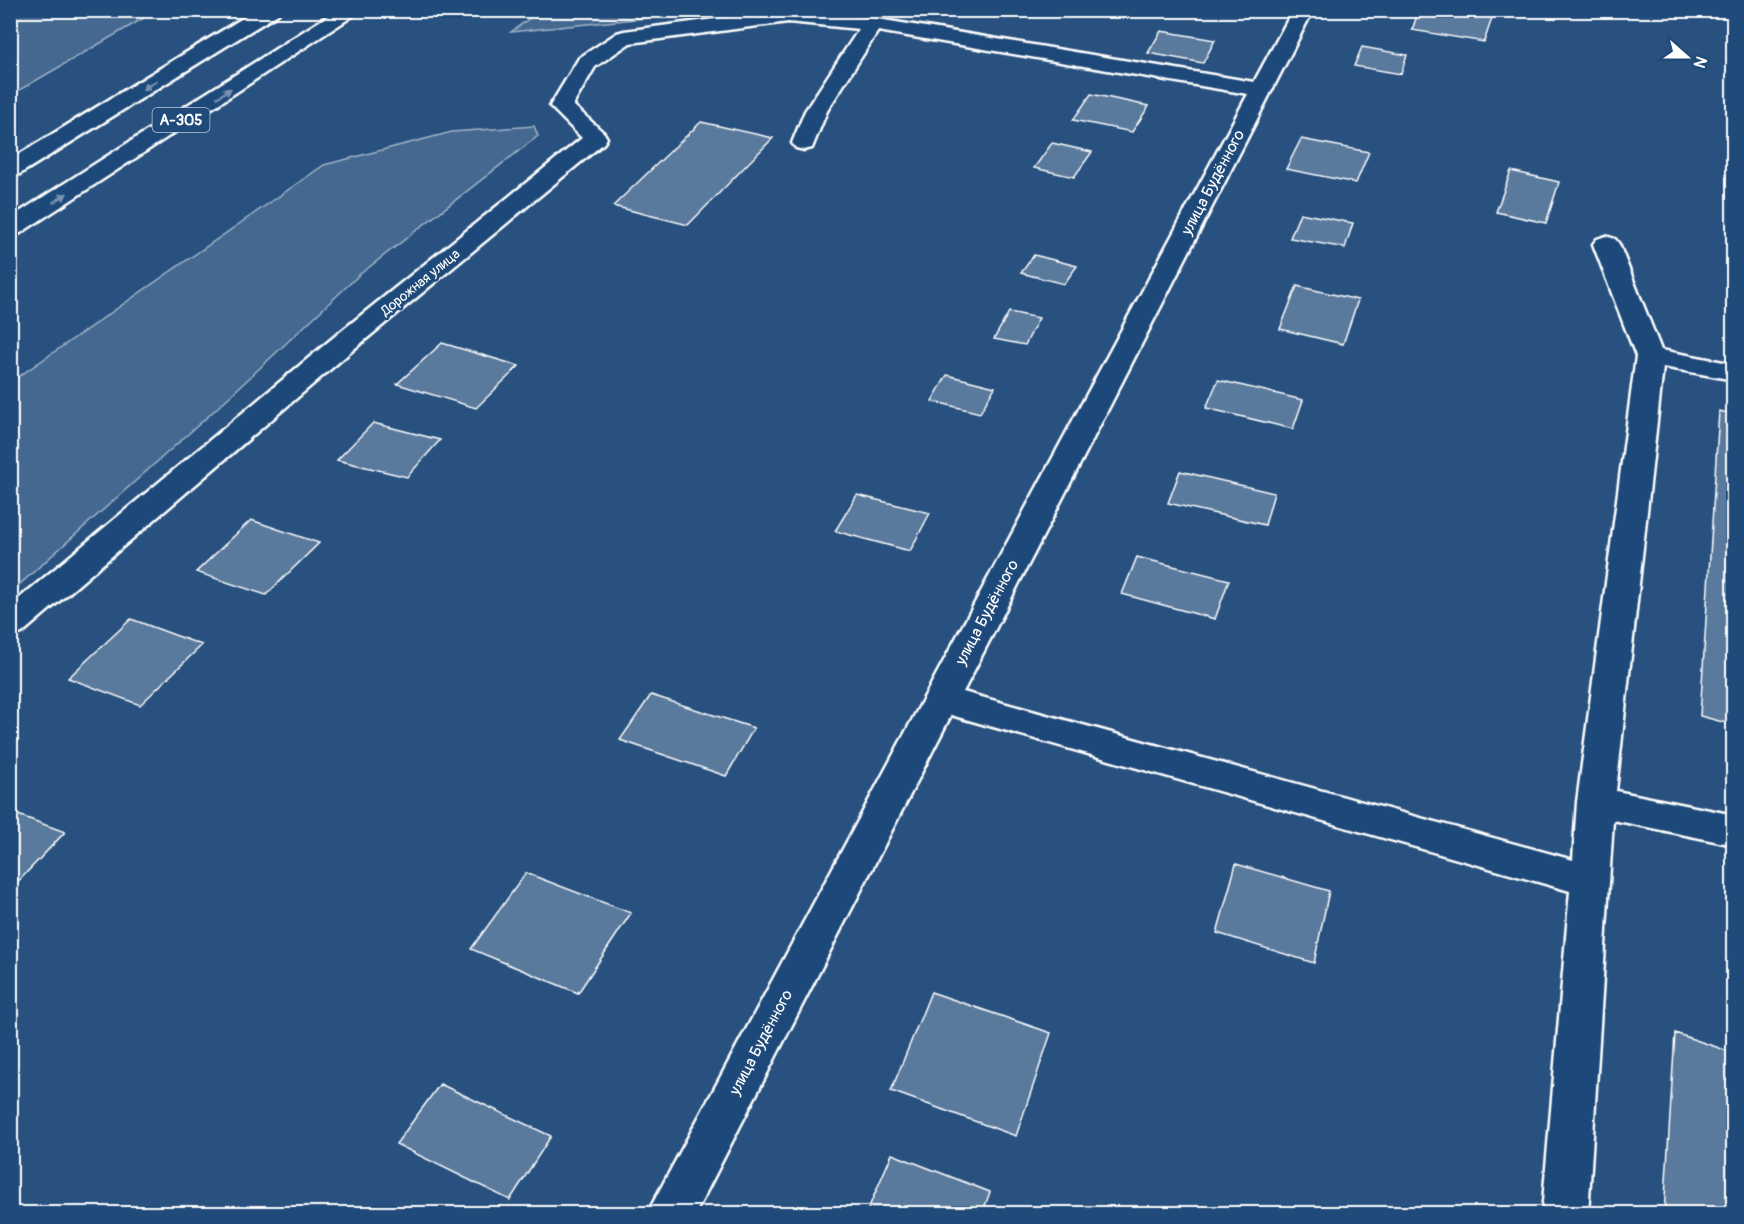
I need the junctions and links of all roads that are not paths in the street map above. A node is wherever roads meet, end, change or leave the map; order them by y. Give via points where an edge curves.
1 (272, 10) edge
2 (352, 10) edge
3 (1303, 10) edge
4 (790, 13) edge
5 (872, 24) junction
6 (1261, 90) junction
7 (804, 143) dead end
8 (10, 170) edge
9 (10, 230) edge
10 (1606, 244) dead end
11 (1650, 356) junction
12 (1734, 372) edge
13 (10, 625) edge
14 (940, 699) junction
15 (1596, 802) junction
16 (1734, 830) edge
17 (1590, 881) junction
18 (670, 1214) edge
19 (1565, 1214) edge

1 -> 8 main road, А-305
9 -> 2 main road, А-305
3 - 6 main road, улица Будённого
4 - 5 main road
4 - 13 main road, Дорожная улица via 624,37 587,63 561,106 596,138 344,343
5 - 6 main road
5 - 7 main road via 816,111
6 - 14 main road, улица Будённого
10 - 11 main road
11 - 12 main road
11 - 15 main road
14 - 17 main road
14 - 18 main road, улица Будённого
15 - 16 main road
15 - 17 main road
17 - 19 main road

